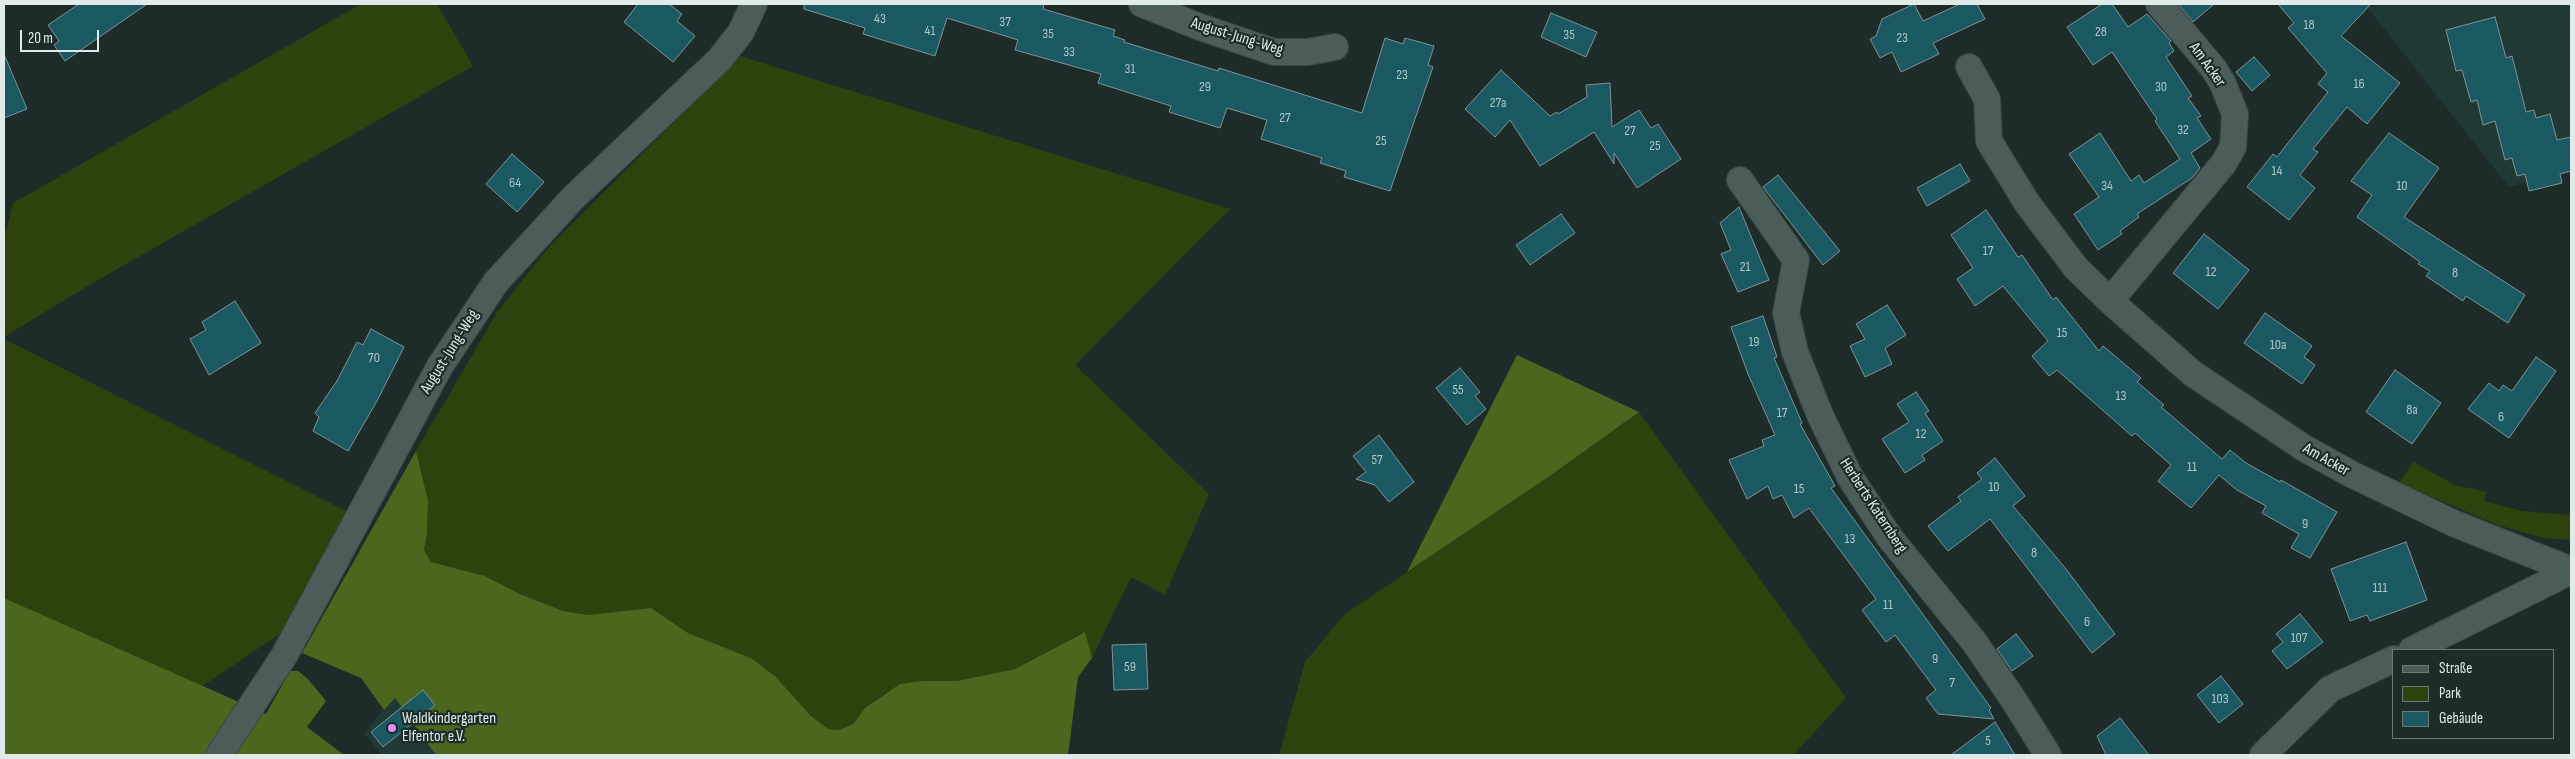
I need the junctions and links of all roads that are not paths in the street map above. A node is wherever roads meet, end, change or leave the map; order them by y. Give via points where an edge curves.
1 (754, 4) edge
2 (1142, 4) edge
3 (2159, 4) edge
4 (1335, 47) dead end
5 (1970, 67) dead end
6 (1740, 180) dead end
7 (2110, 301) junction
8 (2571, 570) edge
9 (2414, 649) edge
10 (2392, 660) edge
11 (219, 755) edge
12 (2048, 755) edge
13 (2263, 755) edge

1 - 11 street, August-Jung-Weg via 741,32 719,60 573,198 494,285 440,366 284,656
2 - 4 street, August-Jung-Weg via 1274,52 1308,52
3 - 7 street, Am Acker via 2214,69 2227,91 2235,114 2233,147 2224,163
5 - 7 street, Am Acker via 1987,100 1989,141 2012,180 2076,268
6 - 12 street, Herberts Katernberg via 1796,260 1786,312 1795,352 1850,477 1890,538 1975,643
7 - 8 street, Am Acker via 2192,373 2304,448 2453,523
8 - 9 street
10 - 13 street via 2330,689

